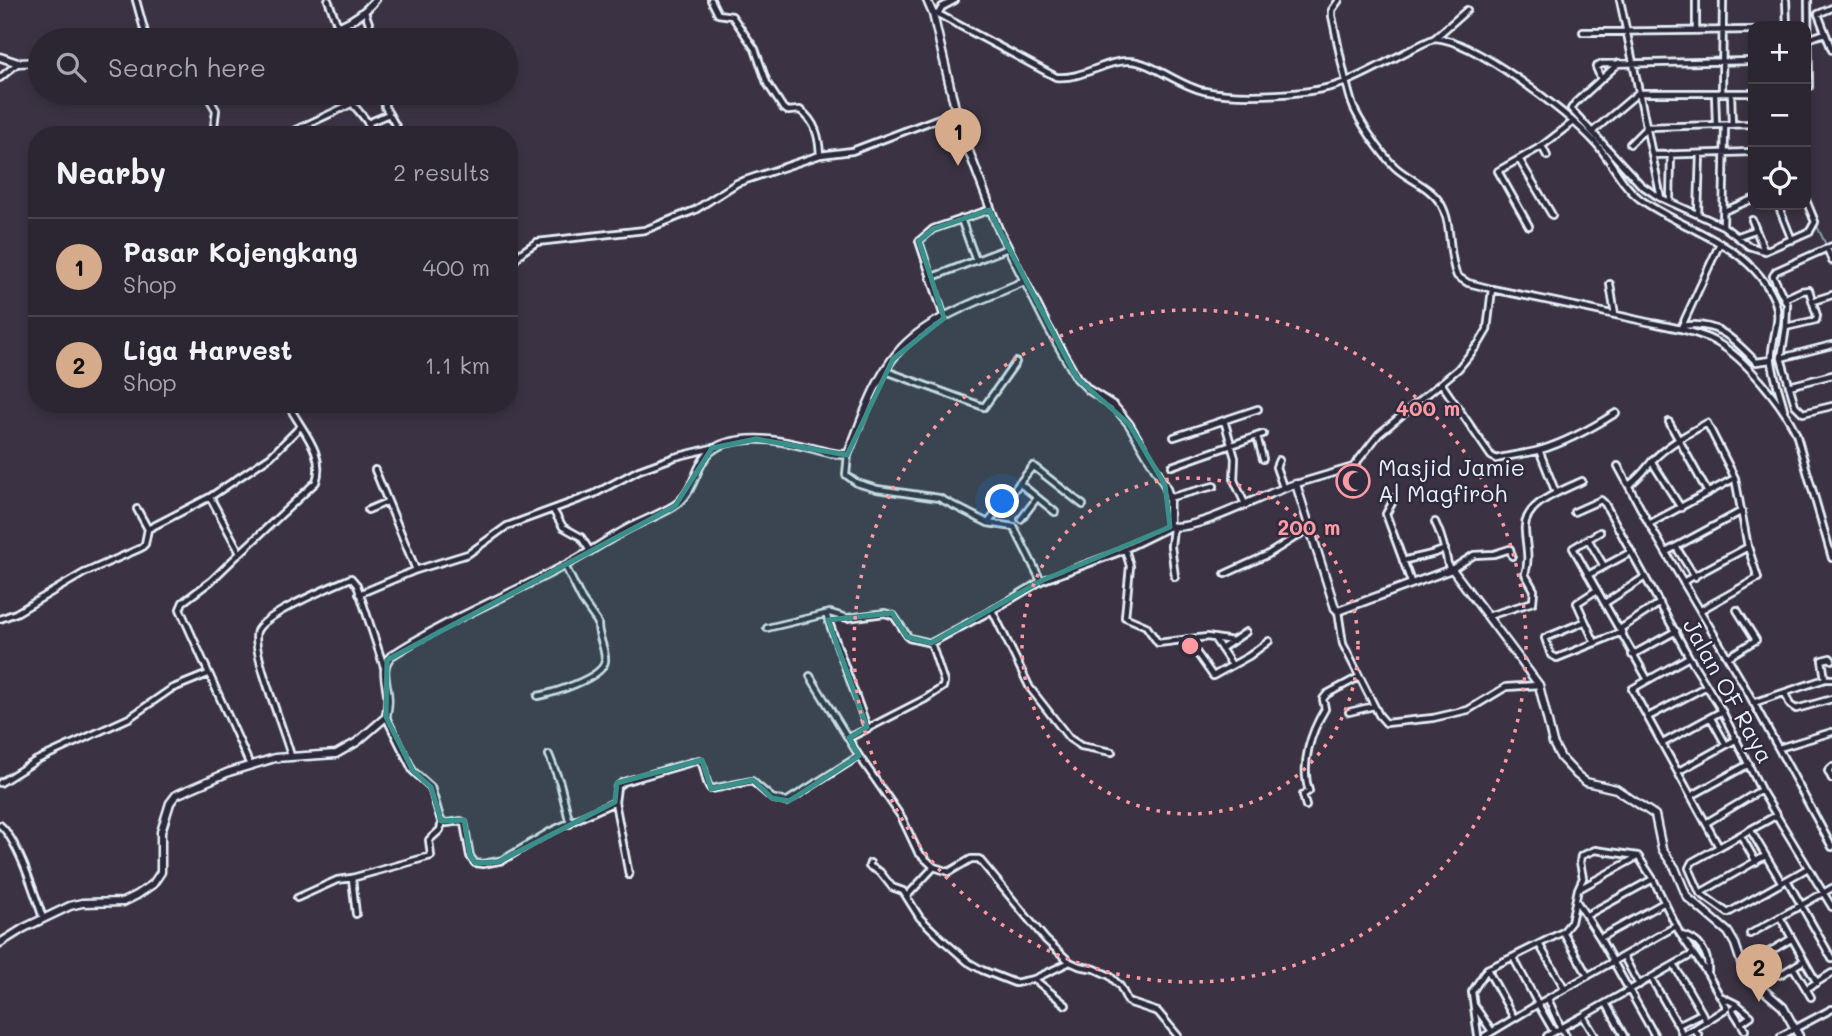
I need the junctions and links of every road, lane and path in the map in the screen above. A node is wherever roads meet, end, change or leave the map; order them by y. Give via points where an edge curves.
1 (136, 0) edge
2 (328, 0) edge
3 (374, 0) edge
4 (711, 0) edge
5 (927, 0) edge
6 (956, 0) edge
7 (1339, 0) edge
8 (1620, 0) edge
9 (1696, 0) edge
10 (1723, 0) edge
11 (1786, 0) edge
12 (1808, 0) edge
13 (1832, 8) edge
14 (1468, 10) dead end
15 (365, 12) junction
16 (935, 14) junction
17 (1787, 21) edge
18 (1808, 21) edge
19 (338, 26) joint
20 (144, 28) edge
21 (371, 28) edge
22 (1723, 30) junction
23 (1748, 30) edge
24 (1696, 31) junction
25 (1583, 32) dead end
26 (1626, 32) junction
27 (1825, 33) junction
28 (1435, 38) junction
29 (1811, 38) edge
30 (1832, 50) edge
31 (0, 57) edge
32 (1723, 61) junction
33 (1748, 61) edge
34 (18, 63) junction
35 (28, 63) edge
36 (1619, 63) junction
37 (1632, 63) junction
38 (0, 78) edge
39 (1601, 79) junction
40 (1347, 82) junction
41 (1638, 93) junction
42 (1715, 93) junction
43 (1723, 93) junction
44 (1731, 93) junction
45 (1748, 93) edge
46 (213, 105) edge
47 (349, 105) edge
48 (352, 105) edge
49 (385, 105) edge
50 (955, 112) junction
51 (389, 114) junction
52 (370, 122) junction
53 (1573, 122) junction
54 (1716, 124) junction
55 (1748, 124) edge
56 (1725, 125) junction
57 (1732, 125) junction
58 (214, 126) edge
59 (304, 126) edge
60 (371, 126) edge
61 (396, 126) edge
62 (1647, 127) junction
63 (1592, 132) junction
64 (1639, 136) junction
65 (1650, 142) junction
66 (1630, 144) dead end
67 (1542, 146) junction
68 (1748, 152) edge
69 (1725, 153) junction
70 (1671, 154) junction
71 (1700, 154) junction
72 (820, 155) junction
73 (1653, 155) junction
74 (1547, 156) dead end
75 (1519, 159) junction
76 (1661, 198) junction
77 (1670, 201) junction
78 (1748, 201) edge
79 (989, 210) junction
80 (1780, 210) edge
81 (1810, 210) edge
82 (1724, 212) junction
83 (1552, 215) dead end
84 (1698, 215) junction
85 (961, 219) junction
86 (1752, 220) dead end
87 (1529, 226) dead end
88 (1723, 226) junction
89 (1755, 230) junction
90 (1737, 236) junction
91 (1792, 240) junction
92 (1720, 243) junction
93 (1830, 247) edge
94 (1008, 248) junction
95 (1765, 251) junction
96 (518, 255) edge
97 (976, 261) junction
98 (1832, 261) edge
99 (930, 278) junction
100 (1025, 281) junction
101 (1610, 284) dead end
102 (1492, 289) junction
103 (1832, 295) edge
104 (1786, 298) junction
105 (1813, 301) junction
106 (1615, 315) junction
107 (944, 318) junction
108 (1786, 327) junction
109 (1681, 328) junction
110 (1832, 345) edge
111 (1781, 358) junction
112 (1771, 360) junction
113 (1016, 362) dead end
114 (886, 370) junction
115 (1832, 375) edge
116 (1441, 383) junction
117 (1789, 386) junction
118 (1832, 406) edge
119 (1258, 409) dead end
120 (1784, 409) junction
121 (293, 413) edge
122 (1616, 413) dead end
123 (1224, 420) junction
124 (1669, 422) dead end
125 (300, 427) junction
126 (1263, 434) dead end
127 (1257, 436) junction
128 (1174, 437) dead end
129 (1679, 440) junction
130 (1232, 445) junction
131 (712, 448) junction
132 (1539, 450) junction
133 (848, 454) junction
134 (1263, 459) dead end
135 (1279, 460) dead end
136 (1652, 462) junction
137 (1172, 466) dead end
138 (1618, 466) dead end
139 (375, 470) dead end
140 (1735, 478) junction
141 (1583, 481) dead end
142 (1019, 484) junction
143 (1296, 484) junction
144 (1629, 485) junction
145 (1214, 486) dead end
146 (1283, 487) junction
147 (1708, 493) junction
148 (1556, 494) junction
149 (210, 497) junction
150 (1037, 498) junction
151 (1168, 498) junction
152 (1392, 498) dead end
153 (387, 502) junction
154 (1245, 504) junction
155 (1083, 505) dead end
156 (1681, 508) junction
157 (137, 509) dead end
158 (368, 510) dead end
159 (553, 510) junction
160 (1742, 511) junction
161 (1055, 512) dead end
162 (1574, 512) dead end
163 (1021, 519) dead end
164 (1435, 522) dead end
165 (988, 523) junction
166 (1649, 524) junction
167 (1172, 528) junction
168 (1311, 528) junction
169 (148, 529) junction
170 (1600, 532) dead end
171 (1588, 539) junction
172 (1676, 547) junction
173 (1748, 547) junction
174 (1125, 549) junction
175 (1445, 549) junction
176 (590, 551) junction
177 (1631, 552) junction
178 (1666, 552) junction
179 (240, 553) junction
180 (1512, 556) dead end
181 (1832, 558) edge
182 (1403, 561) junction
183 (565, 566) junction
184 (1604, 566) junction
185 (1450, 568) junction
186 (416, 570) junction
187 (1225, 574) dead end
188 (1588, 575) junction
189 (1695, 577) junction
190 (1175, 578) dead end
191 (1645, 578) junction
192 (1041, 581) junction
193 (1411, 582) junction
194 (1683, 582) junction
195 (1597, 590) junction
196 (359, 594) junction
197 (1605, 603) junction
198 (1660, 603) junction
199 (992, 610) junction
200 (1701, 610) junction
201 (1737, 610) dead end
202 (1338, 611) junction
203 (826, 614) junction
204 (1488, 616) junction
205 (0, 619) edge
206 (1584, 622) junction
207 (767, 628) dead end
208 (1621, 630) junction
209 (1676, 631) junction
210 (1246, 632) dead end
211 (1214, 638) junction
212 (1186, 639) junction
213 (1233, 641) junction
214 (1269, 641) dead end
215 (931, 643) junction
216 (1595, 643) junction
217 (1221, 649) junction
218 (1632, 655) junction
219 (1689, 657) junction
220 (1728, 657) junction
221 (1832, 660) edge
222 (1232, 665) junction
223 (385, 670) junction
224 (208, 674) junction
225 (810, 676) dead end
226 (1359, 677) junction
227 (1825, 679) junction
228 (1832, 679) edge
229 (1648, 680) junction
230 (1539, 684) junction
231 (1707, 686) junction
232 (1785, 693) junction
233 (538, 696) dead end
234 (1832, 699) edge
235 (1753, 703) junction
236 (1374, 706) junction
237 (1722, 711) junction
238 (1349, 712) dead end
239 (386, 717) junction
240 (1648, 717) junction
241 (1710, 718) junction
242 (867, 727) junction
243 (1832, 732) edge
244 (849, 738) junction
245 (1737, 739) junction
246 (1663, 743) junction
247 (1726, 745) junction
248 (1779, 748) junction
249 (1112, 752) dead end
250 (549, 755) dead end
251 (859, 755) junction
252 (291, 756) junction
253 (1749, 764) junction
254 (250, 765) junction
255 (1832, 767) edge
256 (1679, 771) junction
257 (1832, 779) edge
258 (0, 783) edge
259 (1761, 789) junction
260 (1691, 796) junction
261 (615, 802) junction
262 (1306, 806) dead end
263 (1777, 815) junction
264 (442, 822) junction
265 (1706, 823) junction
266 (570, 824) junction
267 (0, 825) edge
268 (1751, 831) junction
269 (1741, 836) junction
270 (1719, 847) junction
271 (1832, 847) edge
272 (1638, 856) junction
273 (1765, 856) junction
274 (1756, 862) junction
275 (870, 863) dead end
276 (934, 867) junction
277 (1808, 867) junction
278 (629, 875) dead end
279 (352, 878) junction
280 (1653, 878) junction
281 (1784, 881) junction
282 (1832, 888) edge
283 (1578, 889) junction
284 (1824, 893) junction
285 (1700, 894) junction
286 (906, 896) junction
287 (297, 898) dead end
288 (1576, 901) junction
289 (1665, 902) junction
290 (1802, 905) junction
291 (1832, 907) edge
292 (356, 914) dead end
293 (1587, 915) junction
294 (1780, 917) junction
295 (43, 918) junction
296 (1676, 926) junction
297 (1563, 932) junction
298 (1680, 934) junction
299 (1750, 934) dead end
300 (1600, 938) junction
301 (1791, 939) junction
302 (0, 943) edge
303 (1539, 944) junction
304 (1693, 954) junction
305 (1513, 957) junction
306 (1624, 957) junction
307 (1831, 957) edge
308 (1757, 958) dead end
309 (1070, 961) junction
310 (1614, 961) junction
311 (1803, 961) junction
312 (1674, 965) junction
313 (1793, 967) junction
314 (1487, 969) junction
315 (1707, 973) junction
316 (1832, 974) edge
317 (1780, 975) dead end
318 (1588, 976) junction
319 (1651, 978) junction
320 (1034, 979) junction
321 (1817, 982) junction
322 (1639, 985) junction
323 (1565, 989) junction
324 (1806, 989) junction
325 (1629, 990) junction
326 (1720, 996) junction
327 (1811, 997) dead end
328 (1548, 999) junction
329 (1472, 1002) junction
330 (1606, 1003) junction
331 (1538, 1004) junction
332 (1738, 1005) junction
333 (1066, 1006) dead end
334 (1730, 1009) junction
335 (1832, 1009) edge
336 (1702, 1013) junction
337 (1583, 1016) junction
338 (1514, 1018) junction
339 (1706, 1022) junction
340 (1741, 1023) junction
341 (1678, 1026) junction
342 (1561, 1028) junction
343 (1795, 1028) junction
344 (1694, 1029) junction
345 (1491, 1030) junction
346 (1745, 1030) dead end
347 (1554, 1032) junction
348 (1682, 1035) edge
349 (1178, 1036) edge
350 (1478, 1036) edge
351 (1485, 1036) edge
352 (1547, 1036) edge
353 (1566, 1036) edge
354 (1595, 1036) edge
355 (1624, 1036) edge
356 (1655, 1036) edge
357 (1699, 1036) edge
358 (1781, 1036) edge
359 (1799, 1036) edge

1 - 20 street
2 - 19 street
3 - 15 street
4 - 72 street via 719,14 732,16 746,34 783,108 800,110 811,120
5 - 16 street
6 - 16 street
7 - 40 street via 1332,16
8 - 26 street
9 - 24 street
10 - 22 street
11 - 17 street
12 - 18 street
13 - 27 street via 1818,14
14 - 28 street
15 - 19 street
15 - 21 street
16 - 40 street via 1056,77 1130,61 1208,92 1272,94
16 - 50 street
22 - 23 street
22 - 24 street
22 - 32 street
24 - 26 street
25 - 26 street
26 - 37 street
27 - 29 street
27 - 30 street
28 - 40 street
28 - 53 street via 1485,56
31 - 34 street
32 - 33 street
32 - 37 street
32 - 43 street
34 - 35 street
34 - 38 street
36 - 37 street
36 - 39 street
36 - 39 street via 1597,65
37 - 41 street
39 - 63 street via 1571,107
40 - 102 street via 1353,106 1381,151 1439,200 1446,212 1457,276
41 - 42 street
41 - 62 street
41 - 63 street
42 - 43 street
42 - 54 street
43 - 44 street
44 - 45 street
44 - 57 street
46 - 58 street
47 - 59 street
48 - 52 street
49 - 51 street
50 - 72 street via 852,151
50 - 79 street
51 - 52 street
51 - 61 street
52 - 60 street
53 - 67 street
53 - 92 street via 1592,139 1628,189
54 - 56 street
54 - 62 street
55 - 57 street
56 - 57 street
56 - 69 street
62 - 64 street
62 - 65 street
63 - 76 street via 1641,185
64 - 65 street
64 - 66 street
65 - 73 street
67 - 74 street
67 - 75 street
68 - 69 street
69 - 71 street
69 - 82 street
70 - 71 street
70 - 73 street
70 - 77 street
71 - 84 street
72 - 96 street via 737,183 695,210 645,230 534,243
73 - 76 street
75 - 83 street
75 - 87 street via 1498,171
76 - 77 street
77 - 84 street
78 - 82 street
79 - 85 street
79 - 94 street
80 - 91 street
81 - 91 street via 1814,227
82 - 88 street
84 - 88 street
85 - 97 street
85 - 99 street via 933,229 919,241
86 - 89 street
88 - 90 street
89 - 90 street
89 - 95 street
90 - 95 street
91 - 95 street
92 - 109 street
92 - 112 street via 1752,267 1774,299 1778,320
93 - 98 street
93 - 104 street via 1773,272
94 - 97 street
94 - 100 street
97 - 99 street
99 - 107 street
100 - 107 street
100 - 151 street via 1077,378 1114,406 1129,424
101 - 106 street
102 - 106 street
102 - 116 street via 1487,330 1458,369
103 - 105 street
104 - 105 street via 1806,289
104 - 108 street
105 - 108 street via 1816,320
106 - 109 street
107 - 114 street via 901,348
108 - 111 street
109 - 112 street via 1694,324 1714,328 1730,335 1756,362
109 - 120 street via 1724,347
110 - 111 street
111 - 117 street
112 - 120 street
113 - 114 street via 984,407
114 - 133 street
115 - 117 street
116 - 132 street via 1491,456 1496,459
116 - 143 street via 1378,435 1353,467
117 - 118 street via 1803,413
119 - 123 street
120 - 181 street via 1796,433
121 - 125 street
122 - 132 street
123 - 128 street
123 - 130 street
124 - 129 street
125 - 149 street via 271,456
125 - 179 street via 320,463 316,482
126 - 127 street
127 - 130 street
127 - 134 street
129 - 136 street
129 - 140 street via 1707,423
129 - 147 street
130 - 137 street
130 - 154 street via 1234,480
131 - 133 street via 756,439
131 - 159 street via 639,470 607,489
131 - 176 street via 679,503
132 - 148 street
133 - 165 street via 846,474 857,483 939,498
135 - 146 street via 1276,467
136 - 144 street
136 - 156 street
138 - 144 street
139 - 153 street
140 - 147 street
140 - 160 street
141 - 148 street
142 - 150 street
142 - 155 street via 1033,466
142 - 165 street
143 - 146 street
143 - 168 street
144 - 166 street
145 - 151 street
146 - 154 street
147 - 156 street
148 - 204 street via 1528,512 1525,522 1529,563 1525,574 1535,600
149 - 169 street
149 - 179 street
150 - 161 street
150 - 163 street
151 - 167 street
152 - 182 street via 1386,514
153 - 158 street
153 - 186 street
154 - 167 street
156 - 166 street
157 - 169 street
159 - 176 street via 563,527 581,537
159 - 186 street via 507,526 468,554
160 - 172 street
160 - 173 street
162 - 177 street, Jalan OF Raya via 1601,500
164 - 175 street
165 - 192 street via 1016,528
166 - 178 street
167 - 174 street
167 - 190 street
168 - 187 street
168 - 202 street
169 - 205 street via 141,548
170 - 171 street
171 - 184 street
171 - 188 street via 1573,548
172 - 178 street
172 - 189 street
173 - 189 street
173 - 200 street via 1758,578
174 - 192 street
174 - 212 street via 1130,566 1125,617 1146,626 1158,643
175 - 182 street
175 - 185 street
176 - 183 street
177 - 184 street
177 - 191 street, Jalan OF Raya
178 - 194 street
179 - 224 street via 180,608
180 - 185 street via 1507,549 1474,555
182 - 193 street
183 - 223 street via 416,641 391,656
183 - 233 street via 598,623 605,662 587,678
184 - 188 street
185 - 193 street
185 - 204 street
186 - 196 street
188 - 195 street
189 - 194 street
191 - 197 street
191 - 198 street, Jalan OF Raya
192 - 199 street
193 - 202 street
194 - 200 street
195 - 197 street
195 - 206 street via 1577,603
196 - 223 street
196 - 252 street via 351,578 298,602 257,631 259,658
197 - 208 street
198 - 208 street
198 - 209 street, Jalan OF Raya
199 - 215 street
199 - 249 street via 1030,688 1069,738 1081,746
200 - 220 street
201 - 220 street via 1756,640
202 - 226 street via 1341,638
203 - 207 street
203 - 215 street via 846,618 890,614 909,638
203 - 242 street
204 - 230 street
206 - 216 street
206 - 216 street via 1546,636 1551,655 1557,658
208 - 216 street
208 - 218 street
209 - 218 street
209 - 219 street, Jalan OF Raya
210 - 213 street
211 - 212 street
211 - 213 street
211 - 217 street
212 - 222 street via 1213,676
213 - 217 street
214 - 222 street
215 - 242 street via 943,687
217 - 222 street
218 - 229 street
219 - 229 street
219 - 231 street, Jalan OF Raya
220 - 235 street
221 - 227 street via 1822,660
223 - 239 street
224 - 254 street
224 - 258 street via 174,687 130,719 37,760
225 - 244 street
226 - 236 street
226 - 262 street via 1323,699 1325,709 1308,749
227 - 228 street
227 - 232 street
229 - 240 street via 1632,689
230 - 236 street via 1506,687 1468,710 1399,723 1384,722
230 - 343 street via 1561,758 1586,782 1621,792 1655,815 1662,849 1687,897 1728,932 1745,974 1776,999
231 - 237 street, Jalan OF Raya
231 - 240 street
232 - 234 street via 1797,709
232 - 235 street
235 - 248 street
236 - 238 street
237 - 241 street
237 - 245 street, Jalan OF Raya
239 - 252 street via 340,752
239 - 264 street via 414,773 430,788
240 - 246 street
241 - 246 street
241 - 247 street
242 - 244 street
243 - 248 street
244 - 251 street
245 - 247 street
245 - 253 street, Jalan OF Raya
246 - 256 street
247 - 256 street
248 - 271 street
250 - 266 street
251 - 261 street via 786,802 772,798 752,781 711,789 699,760 623,782 617,787
251 - 276 street via 902,818 915,848
252 - 254 street
253 - 259 street, Jalan OF Raya
253 - 260 street
254 - 295 street via 173,797 161,832 160,874 153,884 126,901 79,903
255 - 257 street via 1828,771
256 - 260 street
259 - 263 street, Jalan OF Raya
259 - 265 street
260 - 265 street
261 - 266 street
261 - 278 street
263 - 268 street
263 - 277 street, Jalan OF Raya
264 - 266 street via 463,822 470,856 475,863 484,864 503,860
264 - 279 street via 429,840 431,856
265 - 270 street
267 - 295 street via 17,853
268 - 269 street
268 - 273 street
269 - 270 street
269 - 274 street
270 - 285 street via 1689,865
272 - 280 street
272 - 283 street
272 - 283 street via 1595,850 1584,853
273 - 274 street
273 - 281 street
274 - 285 street
275 - 286 street via 891,887
276 - 286 street
276 - 309 street via 949,872 979,859 1046,940
277 - 281 street
277 - 284 street, Jalan OF Raya
279 - 287 street via 341,878
279 - 292 street
280 - 289 street
280 - 293 street
281 - 285 street via 1729,913
281 - 290 street
282 - 284 street
283 - 288 street
284 - 290 street
284 - 291 street, Jalan OF Raya
286 - 320 street via 920,918 968,962 1015,984
288 - 293 street
288 - 297 street via 1571,922
289 - 296 street
289 - 300 street
290 - 294 street
290 - 307 street
293 - 300 street
294 - 299 street
294 - 301 street
295 - 302 street
296 - 298 street
296 - 306 street
297 - 303 street
297 - 318 street
298 - 304 street
298 - 315 street via 1703,949
300 - 310 street
301 - 308 street
301 - 311 street
303 - 305 street
303 - 323 street
304 - 312 street
304 - 315 street
305 - 314 street
305 - 331 street
306 - 310 street
306 - 322 street
309 - 320 street
309 - 349 street via 1110,976 1130,1003 1158,1012
310 - 318 street
310 - 325 street
311 - 313 street
311 - 321 street
312 - 319 street
312 - 336 street
313 - 317 street
313 - 324 street
314 - 329 street via 1473,990
314 - 338 street
315 - 326 street
316 - 321 street
318 - 323 street
319 - 322 street
319 - 341 street
320 - 333 street
321 - 324 street
322 - 325 street
323 - 328 street
324 - 327 street
325 - 330 street
325 - 356 street
326 - 332 street
326 - 334 street
328 - 331 street
328 - 342 street
329 - 345 street
329 - 350 street
330 - 337 street
330 - 355 street
331 - 338 street
331 - 347 street
332 - 334 street
332 - 340 street via 1751,1016
334 - 339 street
334 - 340 street
335 - 343 street
336 - 339 street
336 - 341 street
337 - 342 street
337 - 354 street
338 - 345 street
339 - 344 street
340 - 346 street
341 - 348 street
342 - 347 street
342 - 353 street
343 - 358 street
343 - 359 street
344 - 348 street
344 - 357 street
345 - 351 street
347 - 352 street

